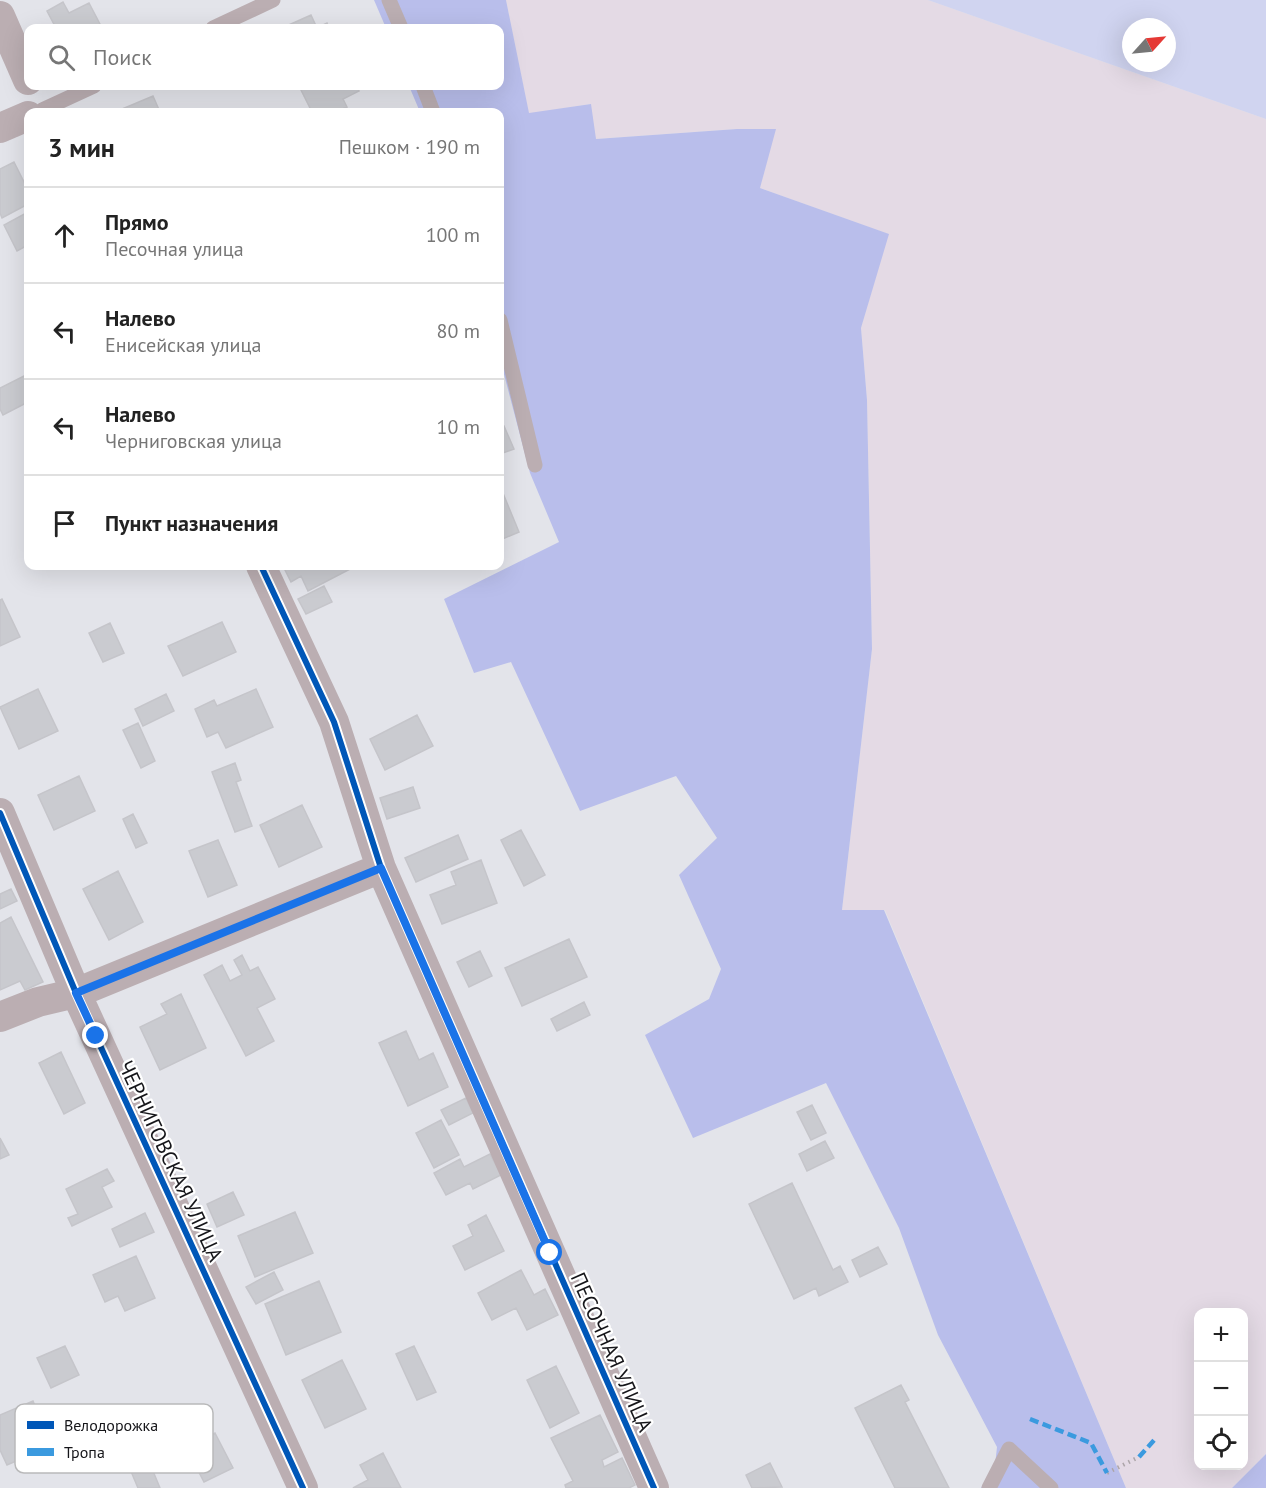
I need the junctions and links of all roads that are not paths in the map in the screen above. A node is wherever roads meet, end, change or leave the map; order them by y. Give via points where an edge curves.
1 (273, 0) edge
2 (390, 0) edge
3 (0, 16) edge
4 (222, 24) edge
5 (399, 24) edge
6 (24, 71) edge
7 (83, 90) edge
8 (425, 90) edge
9 (36, 107) edge
10 (431, 108) edge
11 (24, 114) edge
12 (0, 128) edge
13 (504, 337) edge
14 (535, 465) dead end
15 (263, 570) edge
16 (0, 813) edge
17 (381, 868) junction
18 (76, 993) junction
19 (0, 1017) edge
20 (303, 1488) edge
21 (654, 1488) edge
22 (989, 1488) edge
23 (1051, 1488) edge

1 - 4 lane
2 - 5 lane
3 - 6 street
7 - 9 lane
8 - 10 lane
11 - 12 street
13 - 14 lane
15 - 17 street, ПЕСОЧНАЯ УЛИЦА via 334,722
16 - 18 street, ЧЕРНИГОВСКАЯ УЛИЦА
17 - 18 street
17 - 21 street, ПЕСОЧНАЯ УЛИЦА
18 - 19 street
18 - 20 street, ЧЕРНИГОВСКАЯ УЛИЦА
22 - 23 lane via 1009,1449

